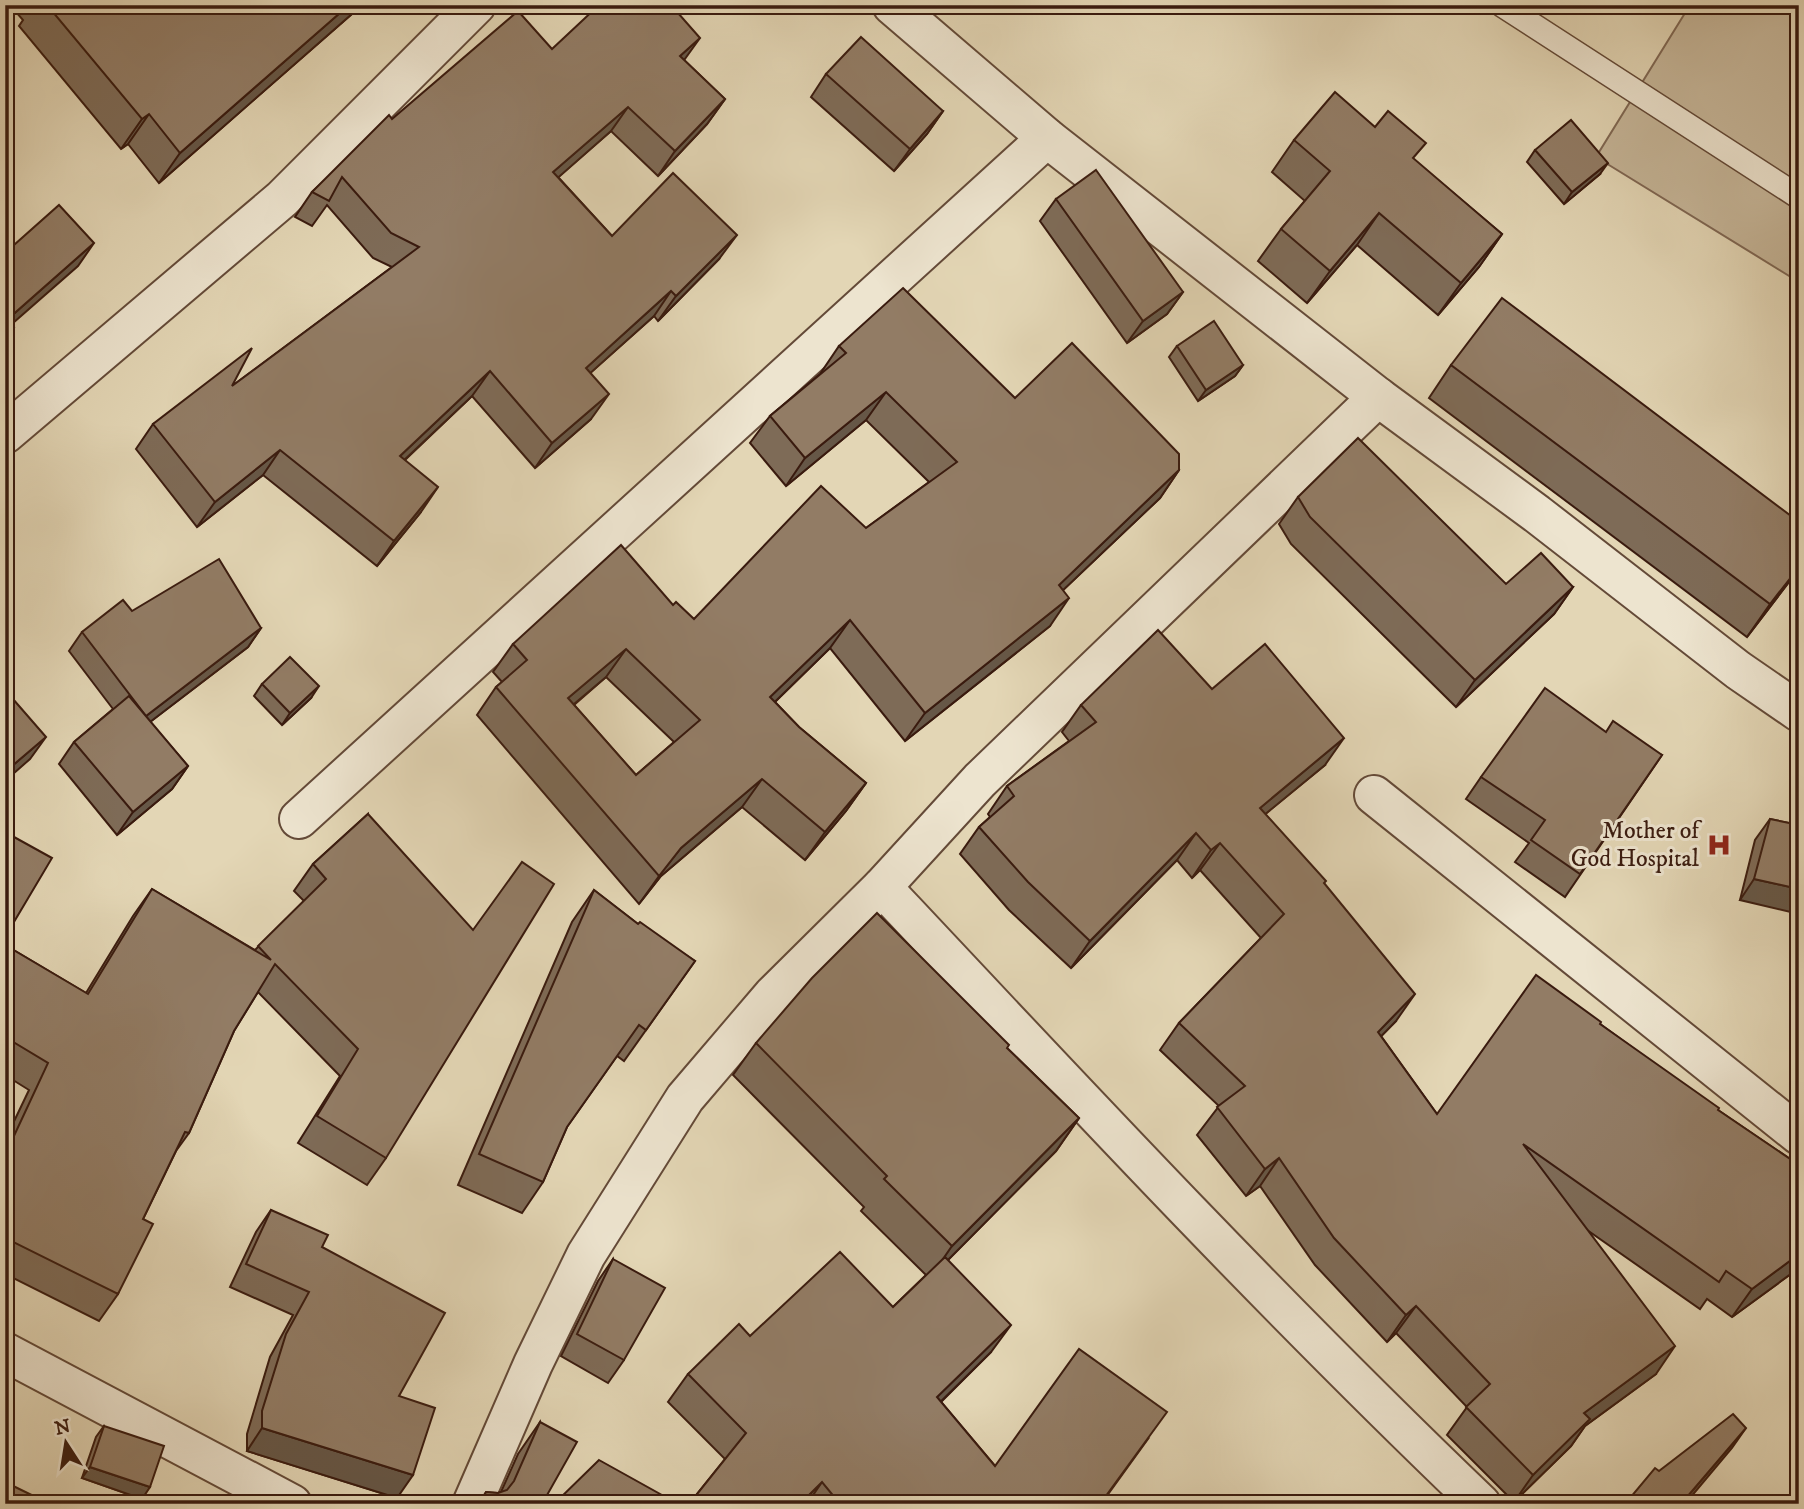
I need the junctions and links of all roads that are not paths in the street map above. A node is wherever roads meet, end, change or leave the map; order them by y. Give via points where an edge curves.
1 (476, 5) edge
2 (892, 5) edge
3 (1502, 5) edge
4 (1047, 138) junction
5 (1799, 197) edge
6 (1378, 397) junction
7 (5, 434) edge
8 (1799, 712) edge
9 (1374, 795) dead end
10 (299, 819) dead end
11 (882, 887) junction
12 (1799, 1135) edge
13 (5, 1352) edge
14 (292, 1504) edge
15 (472, 1504) edge
16 (1482, 1504) edge

1 - 7 street via 282,199
2 - 4 street
3 - 5 lane
4 - 6 street
4 - 10 street
6 - 8 street
6 - 11 street via 980,780
9 - 12 street
11 - 15 street via 774,995 685,1098 586,1255
11 - 16 street via 1119,1140 1388,1415
13 - 14 street

